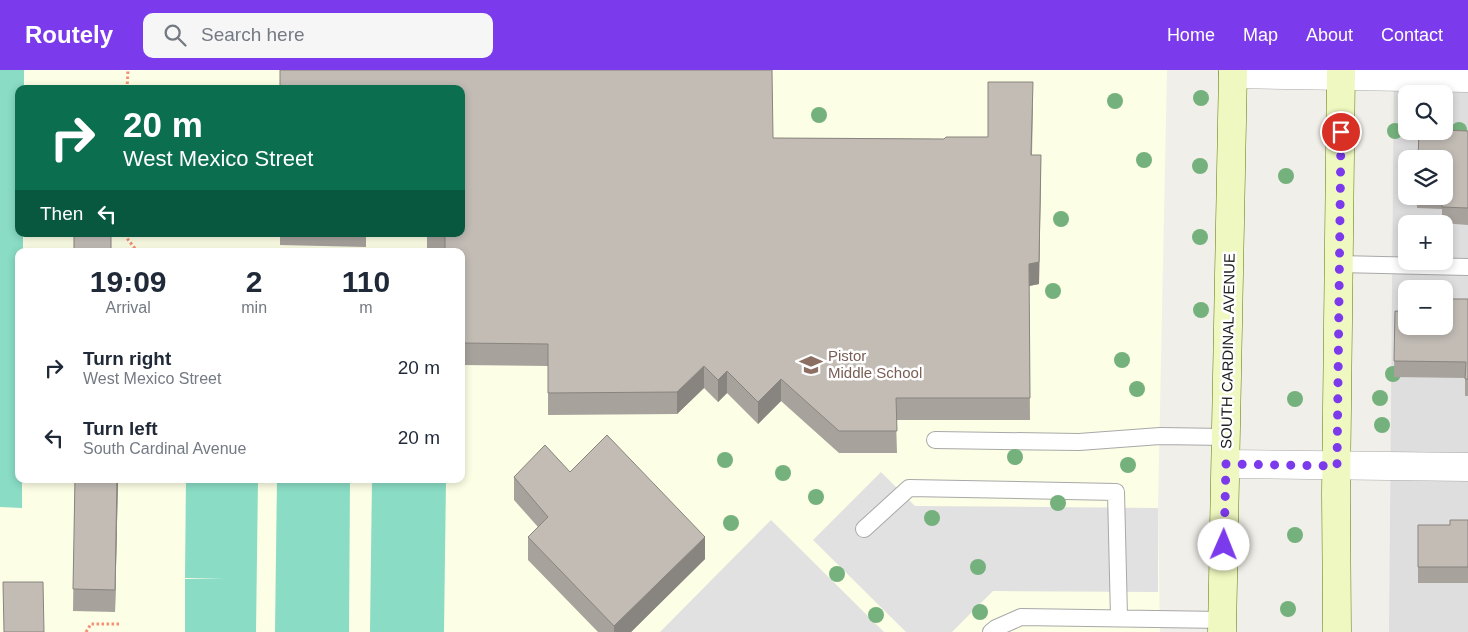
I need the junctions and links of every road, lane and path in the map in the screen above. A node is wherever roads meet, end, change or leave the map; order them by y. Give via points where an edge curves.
1 (128, 70) edge
2 (1233, 72) edge
3 (1341, 73) edge
4 (1468, 78) edge
5 (128, 85) edge
6 (126, 237) edge
7 (135, 248) edge
8 (1339, 264) junction
9 (1468, 267) edge
10 (1226, 437) junction
11 (935, 440) dead end
12 (1226, 464) junction
13 (1337, 466) junction
14 (1468, 467) edge
15 (864, 529) dead end
16 (1119, 617) junction
17 (119, 624) dead end
18 (1223, 626) edge
19 (86, 632) edge
20 (991, 632) edge
21 (1337, 632) edge

1 - 5 path
2 - 3 street
2 - 10 main road, SOUTH CARDINAL AVENUE
3 - 4 street
3 - 8 main road
6 - 7 path
8 - 9 lane
8 - 13 main road
10 - 11 lane via 1160,436 1079,442
10 - 12 main road, SOUTH CARDINAL AVENUE
12 - 13 street
12 - 18 main road, SOUTH CARDINAL AVENUE
13 - 14 street
13 - 21 main road
15 - 16 lane via 909,488 1116,492
16 - 18 lane
16 - 20 lane via 1021,617
17 - 19 path via 91,624

